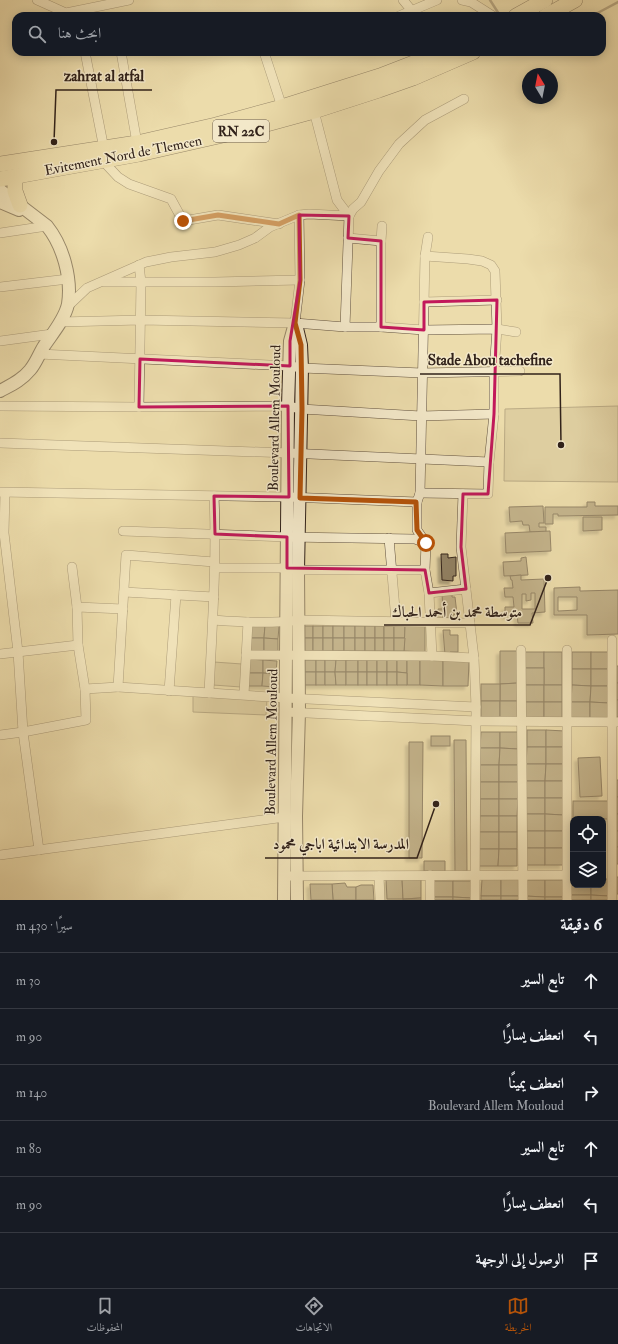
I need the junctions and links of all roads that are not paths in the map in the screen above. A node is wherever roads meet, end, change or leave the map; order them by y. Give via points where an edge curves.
1 (37, 0) edge
2 (129, 0) edge
3 (403, 0) edge
4 (437, 0) edge
5 (462, 0) edge
6 (545, 0) edge
7 (575, 0) edge
8 (49, 2) edge
9 (412, 10) junction
10 (66, 12) edge
11 (78, 12) edge
12 (408, 12) edge
13 (487, 12) edge
14 (523, 12) edge
15 (553, 12) edge
16 (86, 56) edge
17 (122, 56) edge
18 (265, 56) edge
19 (432, 56) edge
20 (463, 56) edge
21 (464, 99) dead end
22 (282, 107) junction
23 (314, 111) junction
24 (137, 143) junction
25 (104, 155) junction
26 (0, 164) edge
27 (15, 177) junction
28 (0, 179) edge
29 (0, 190) edge
30 (0, 202) edge
31 (20, 205) junction
32 (33, 215) junction
33 (299, 215) junction
34 (349, 216) junction
35 (279, 224) junction
36 (48, 226) junction
37 (382, 226) dead end
38 (0, 233) edge
39 (428, 237) dead end
40 (348, 238) junction
41 (381, 241) junction
42 (425, 256) junction
43 (139, 265) junction
44 (68, 279) junction
45 (300, 280) junction
46 (101, 282) junction
47 (141, 282) junction
48 (0, 287) edge
49 (497, 300) junction
50 (424, 302) junction
51 (66, 307) junction
52 (141, 320) junction
53 (60, 322) junction
54 (295, 323) junction
55 (344, 327) junction
56 (381, 327) junction
57 (497, 329) junction
58 (424, 330) junction
59 (516, 332) dead end
60 (52, 334) junction
61 (0, 341) edge
62 (39, 354) junction
63 (140, 359) junction
64 (296, 367) junction
65 (520, 371) dead end
66 (494, 372) junction
67 (422, 373) junction
68 (0, 391) edge
69 (0, 406) edge
70 (288, 406) junction
71 (140, 407) junction
72 (302, 409) junction
73 (494, 414) junction
74 (421, 416) junction
75 (0, 443) edge
76 (288, 453) junction
77 (300, 454) junction
78 (421, 459) junction
79 (489, 462) junction
80 (2, 492) edge
81 (420, 493) junction
82 (463, 494) junction
83 (214, 496) junction
84 (294, 497) junction
85 (416, 502) junction
86 (123, 531) dead end
87 (2, 534) edge
88 (215, 534) junction
89 (287, 537) junction
90 (300, 537) junction
91 (389, 538) junction
92 (426, 543) junction
93 (214, 565) junction
94 (72, 567) dead end
95 (292, 569) junction
96 (392, 570) junction
97 (425, 570) junction
98 (466, 589) junction
99 (124, 592) junction
100 (428, 593) junction
101 (176, 595) junction
102 (214, 597) junction
103 (77, 607) junction
104 (123, 609) junction
105 (213, 620) junction
106 (293, 620) junction
107 (396, 621) junction
108 (248, 622) junction
109 (431, 623) junction
110 (470, 623) junction
111 (612, 640) dead end
112 (78, 645) junction
113 (521, 650) dead end
114 (567, 650) dead end
115 (18, 652) junction
116 (0, 654) edge
117 (246, 655) junction
118 (293, 656) junction
119 (432, 656) junction
120 (474, 658) junction
121 (118, 687) junction
122 (85, 689) junction
123 (169, 691) junction
124 (209, 693) junction
125 (244, 694) junction
126 (292, 698) junction
127 (407, 703) junction
128 (476, 707) junction
129 (286, 712) junction
130 (299, 712) junction
131 (407, 718) junction
132 (476, 721) junction
133 (522, 722) junction
134 (568, 722) junction
135 (616, 722) edge
136 (23, 732) junction
137 (0, 735) edge
138 (291, 817) junction
139 (39, 850) junction
140 (0, 855) edge
141 (523, 874) junction
142 (611, 874) edge
143 (430, 875) junction
144 (475, 875) junction
145 (570, 875) edge
146 (291, 876) junction
147 (379, 876) junction
148 (284, 900) edge
149 (297, 900) edge
150 (380, 900) edge
151 (430, 900) edge
152 (475, 900) edge
153 (523, 900) edge
154 (567, 900) edge
155 (612, 900) edge

1 - 8 street
2 - 11 street
3 - 9 street
4 - 9 street
5 - 13 street via 471,2
6 - 14 highway
7 - 15 highway
8 - 10 street
9 - 12 street
16 - 25 street
17 - 24 street
18 - 22 street
19 - 22 highway, Evitement Nord de Tlemcen / RN 22C via 380,76
20 - 23 highway, Evitement Nord de Tlemcen / RN 22C via 393,85
21 - 34 street via 425,120 399,144
22 - 24 highway, Evitement Nord de Tlemcen / RN 22C
23 - 25 highway, Evitement Nord de Tlemcen / RN 22C via 245,130
23 - 34 street via 337,200
24 - 25 highway, Evitement Nord de Tlemcen / RN 22C
25 - 26 highway, Evitement Nord de Tlemcen / RN 22C
25 - 27 highway, Evitement Nord de Tlemcen / RN 22C
25 - 35 street via 118,178 171,199 183,221 218,215
27 - 28 highway, Evitement Nord de Tlemcen / RN 22C
27 - 31 highway via 15,191
29 - 31 main road
30 - 32 main road
31 - 32 main road
32 - 36 main road
33 - 34 street
33 - 35 street
33 - 45 street
34 - 40 street
35 - 43 street via 239,245 215,252 171,257
36 - 38 street
36 - 44 main road via 64,257
37 - 41 street
39 - 42 street
40 - 41 street
40 - 55 street
41 - 56 street
42 - 49 street via 468,259 491,265 495,271
42 - 50 street
43 - 46 street
43 - 47 street
44 - 48 street
44 - 51 main road
45 - 47 street
45 - 54 street
46 - 47 street
46 - 51 street via 87,288
47 - 52 street
49 - 50 street
49 - 57 street
50 - 58 street
51 - 53 main road
52 - 53 street
52 - 54 street
52 - 63 street
53 - 60 main road
54 - 55 street
54 - 64 main road, Boulevard Allem Mouloud via 290,342
55 - 56 street
56 - 58 street
57 - 58 street
57 - 59 street
57 - 66 street
58 - 67 street
60 - 61 street
60 - 62 main road
62 - 63 street
62 - 68 main road via 30,370 18,381
63 - 64 street
63 - 71 street
64 - 67 street
64 - 70 main road, Boulevard Allem Mouloud
64 - 72 main road, Boulevard Allem Mouloud
65 - 66 street
66 - 67 street
66 - 73 street
67 - 74 street
69 - 71 street
70 - 71 street
70 - 72 street
70 - 76 main road, Boulevard Allem Mouloud
72 - 74 street
72 - 77 main road, Boulevard Allem Mouloud
73 - 74 street
73 - 79 street
74 - 78 street
75 - 76 street
76 - 77 street
76 - 84 main road, Boulevard Allem Mouloud
77 - 78 street
77 - 84 main road, Boulevard Allem Mouloud
78 - 79 street
78 - 81 street
79 - 82 street via 488,494
80 - 83 street
80 - 87 street
81 - 82 street
81 - 85 street
82 - 98 street via 461,547
83 - 84 street
83 - 88 street
84 - 85 street
84 - 89 main road, Boulevard Allem Mouloud
84 - 90 main road, Boulevard Allem Mouloud
85 - 92 street via 417,530
86 - 88 street
87 - 115 street
88 - 89 street
88 - 93 street
89 - 90 street
89 - 95 main road, Boulevard Allem Mouloud
90 - 91 street
90 - 95 main road, Boulevard Allem Mouloud
91 - 92 street via 415,539
91 - 96 street
92 - 97 street
93 - 95 street
93 - 99 street via 126,555
93 - 102 street
94 - 103 street
95 - 96 street
95 - 106 main road, Boulevard Allem Mouloud
96 - 97 street
96 - 107 street
97 - 100 street
98 - 100 street
98 - 110 street
99 - 101 street
99 - 104 street
100 - 109 street
101 - 102 street
101 - 123 street
102 - 105 street
103 - 104 street
103 - 112 street
104 - 121 street
105 - 108 street
105 - 124 street
106 - 107 street
106 - 108 street
106 - 118 main road, Boulevard Allem Mouloud
107 - 109 street
108 - 117 street
109 - 110 street
109 - 119 street
110 - 120 street
111 - 135 street
112 - 115 street
112 - 122 street
113 - 133 street
114 - 134 street
115 - 116 street
115 - 136 street
117 - 118 street
117 - 125 street
118 - 119 street
118 - 126 main road, Boulevard Allem Mouloud
119 - 120 street
120 - 128 street
121 - 122 street
121 - 123 street
122 - 136 street via 86,720
123 - 124 street
124 - 125 street
125 - 126 street
126 - 127 street
126 - 129 main road, Boulevard Allem Mouloud
126 - 130 main road, Boulevard Allem Mouloud
127 - 128 street
127 - 131 street
128 - 132 street
129 - 130 street
129 - 138 main road, Boulevard Allem Mouloud
130 - 131 street
130 - 138 main road, Boulevard Allem Mouloud
131 - 132 street
132 - 133 street
132 - 144 street
133 - 134 street
133 - 141 street
134 - 135 street
134 - 145 street
135 - 142 street
136 - 137 street
136 - 139 street
138 - 139 street
138 - 146 main road, Boulevard Allem Mouloud
139 - 140 street
141 - 144 street
141 - 145 street
141 - 153 street
142 - 155 street
143 - 144 street
143 - 147 street
143 - 151 street
144 - 152 street
145 - 154 street
146 - 147 street
146 - 148 main road, Boulevard Allem Mouloud
146 - 149 main road, Boulevard Allem Mouloud
147 - 150 street

